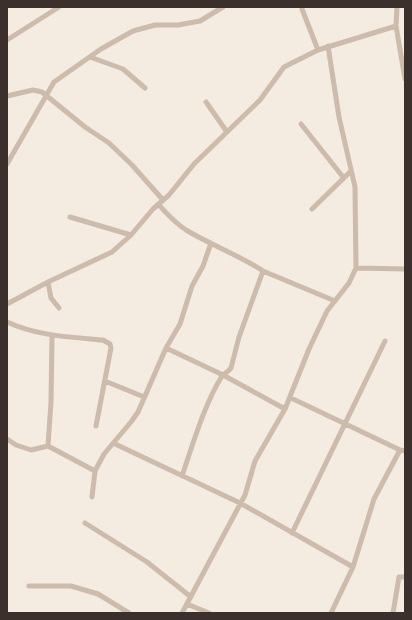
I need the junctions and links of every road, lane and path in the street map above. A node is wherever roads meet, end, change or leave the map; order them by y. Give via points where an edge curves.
1 (59, 7) edge
2 (223, 7) edge
3 (397, 7) edge
4 (302, 9) dead end
5 (396, 26) junction
6 (7, 40) edge
7 (402, 44) edge
8 (328, 46) junction
9 (318, 50) junction
10 (90, 57) junction
11 (405, 79) edge
12 (145, 88) dead end
13 (7, 96) edge
14 (47, 97) junction
15 (206, 102) dead end
16 (302, 124) dead end
17 (228, 132) junction
18 (7, 164) edge
19 (350, 172) junction
20 (343, 177) junction
21 (163, 200) junction
22 (158, 204) junction
23 (312, 209) dead end
24 (70, 217) dead end
25 (131, 235) junction
26 (210, 244) junction
27 (356, 268) junction
28 (405, 269) edge
29 (263, 271) junction
30 (48, 282) junction
31 (335, 301) junction
32 (7, 304) edge
33 (59, 308) dead end
34 (7, 322) edge
35 (52, 336) junction
36 (385, 341) dead end
37 (166, 348) junction
38 (223, 375) junction
39 (105, 381) junction
40 (144, 397) junction
41 (291, 398) junction
42 (285, 409) junction
43 (345, 424) junction
44 (96, 426) dead end
45 (7, 439) edge
46 (113, 443) junction
47 (48, 446) junction
48 (402, 451) edge
49 (95, 471) junction
50 (182, 476) junction
51 (92, 497) dead end
52 (240, 503) junction
53 (84, 523) dead end
54 (292, 533) junction
55 (353, 567) junction
56 (405, 577) edge
57 (29, 586) dead end
58 (191, 597) junction
59 (187, 604) junction
60 (130, 613) edge
61 (182, 613) edge
62 (209, 613) edge
63 (331, 613) edge
64 (393, 613) edge

1 - 6 street
2 - 10 street via 200,21 178,25 155,25 133,32
3 - 5 street
4 - 9 street
5 - 7 street
5 - 8 street
7 - 11 street
8 - 9 street
8 - 19 street
9 - 17 street via 284,67 260,100
10 - 12 street via 123,69
10 - 14 street via 54,82
13 - 14 street via 33,90 42,92
14 - 18 street
14 - 21 street via 109,143
15 - 17 street
16 - 20 street
17 - 21 street via 194,164
19 - 20 street
19 - 27 street via 356,201
20 - 23 street
21 - 22 street
22 - 25 street
22 - 26 street via 179,225
24 - 25 street
25 - 30 street via 112,252
26 - 29 street
26 - 37 street via 203,266 192,286 180,324
27 - 28 street
27 - 31 street via 349,283
29 - 31 street
29 - 38 street via 229,372
30 - 32 street
30 - 33 street via 51,298
31 - 41 street via 327,311 309,349
34 - 35 street
35 - 39 street via 103,340 110,344
35 - 47 street via 52,402
36 - 43 street
37 - 38 street
37 - 40 street
38 - 42 street
38 - 50 street
39 - 40 street
39 - 44 street
40 - 46 street via 131,422
41 - 42 street
41 - 43 street
42 - 52 street via 274,431 262,446
43 - 48 street
43 - 54 street
45 - 47 street via 31,450
46 - 49 street
46 - 50 street
47 - 49 street
48 - 55 street via 374,499
49 - 51 street
50 - 52 street
52 - 54 street
52 - 58 street
53 - 58 street via 147,562
54 - 55 street
55 - 63 street
56 - 64 street via 399,577
57 - 60 street via 71,586 98,594
58 - 59 street
59 - 61 street
59 - 62 street

